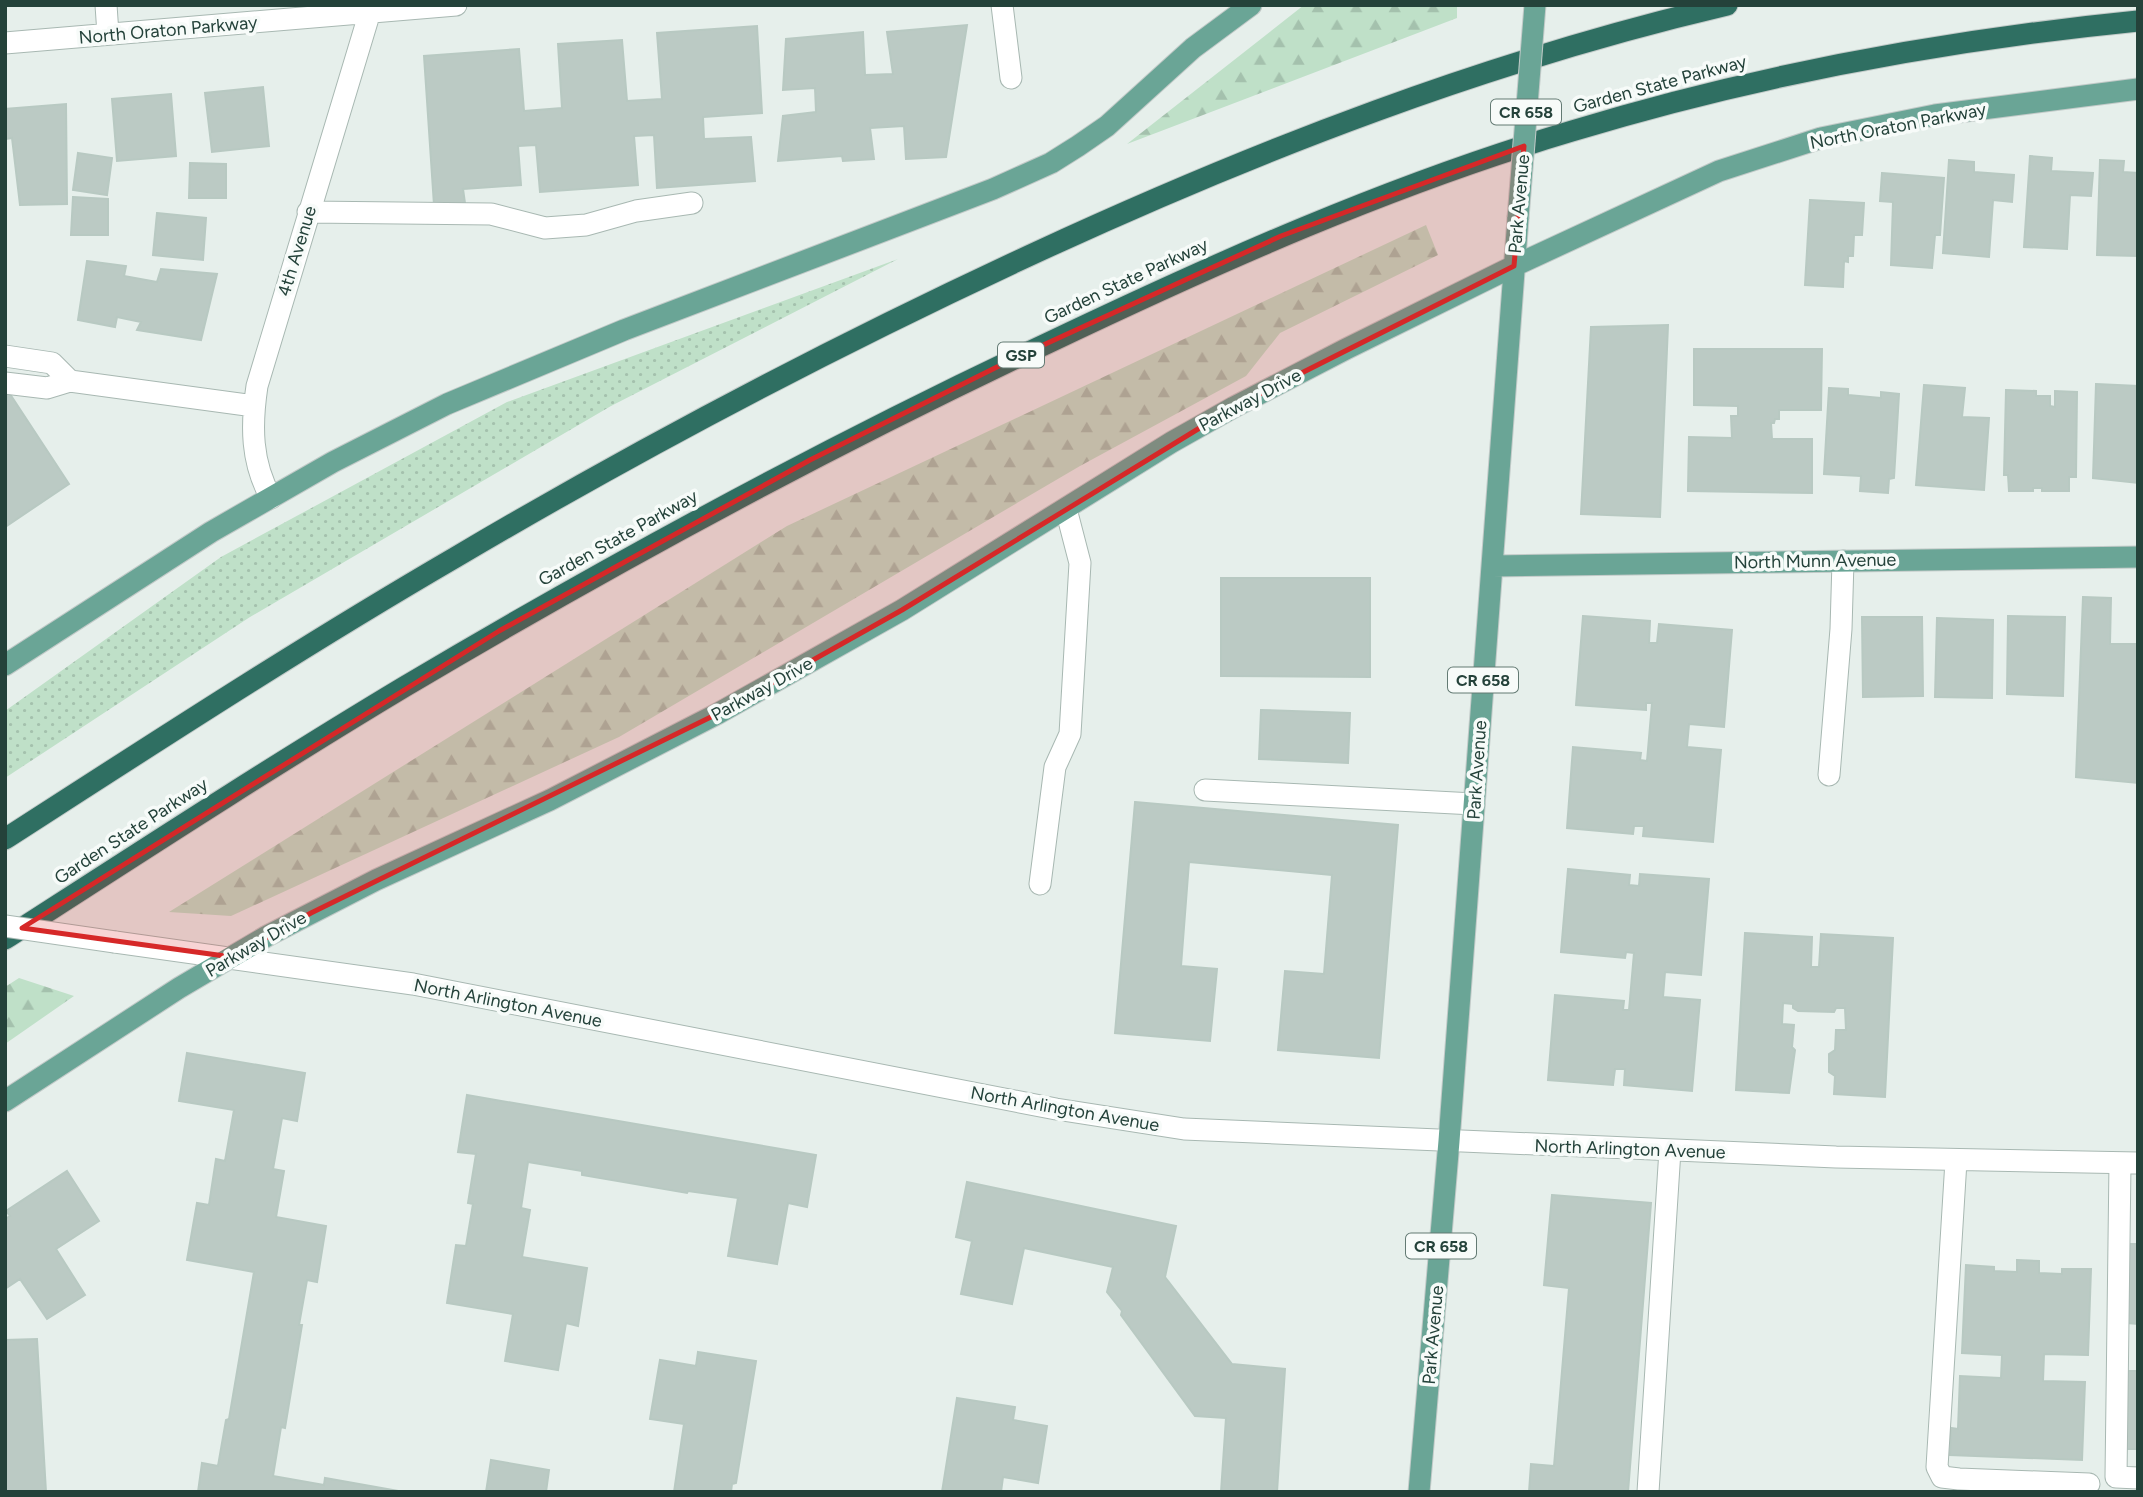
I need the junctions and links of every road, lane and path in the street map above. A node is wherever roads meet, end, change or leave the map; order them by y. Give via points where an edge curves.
1 (106, 5) edge
2 (456, 5) edge
3 (1002, 5) edge
4 (1251, 5) edge
5 (1535, 5) edge
6 (1727, 5) edge
7 (370, 9) edge
8 (2138, 21) edge
9 (108, 34) junction
10 (5, 43) edge
11 (1011, 78) dead end
12 (2138, 89) edge
13 (692, 203) dead end
14 (308, 212) junction
15 (1514, 266) junction
16 (5, 356) edge
17 (70, 381) junction
18 (5, 383) edge
19 (254, 406) junction
20 (271, 498) junction
21 (1066, 509) junction
22 (2138, 557) edge
23 (1843, 561) junction
24 (1492, 566) junction
25 (5, 665) edge
26 (1829, 775) dead end
27 (1205, 790) dead end
28 (1474, 804) junction
29 (5, 839) edge
30 (1040, 884) dead end
31 (5, 926) edge
32 (5, 939) edge
33 (232, 957) junction
34 (5, 1101) edge
35 (1449, 1141) junction
36 (1670, 1150) junction
37 (1956, 1161) junction
38 (2129, 1163) edge
39 (2127, 1351) edge
40 (2138, 1478) edge
41 (2089, 1485) dead end
42 (1419, 1492) edge
43 (1648, 1492) edge

1 - 9 street
2 - 7 street, North Oraton Parkway
3 - 11 street
4 - 20 main road via 1193,48 1107,126 1051,163 505,378 387,433
5 - 15 main road, Park Avenue / CR 658, bridge
6 - 29 highway via 1423,93 1244,161 956,290 728,405 496,533 258,677
7 - 9 street, North Oraton Parkway
7 - 14 street, 4th Avenue
8 - 32 highway, Garden State Parkway / GSP via 1918,51 1732,87 1496,155 1281,236 924,402 704,516 398,691
9 - 10 street, North Oraton Parkway
12 - 15 main road, North Oraton Parkway via 1935,115 1821,138 1719,171
13 - 14 street via 636,211 586,225 545,228 491,214
14 - 19 street, 4th Avenue
15 - 21 main road, Parkway Drive via 1234,407
15 - 24 main road, Park Avenue / CR 658
16 - 17 street via 52,363
17 - 18 street via 47,388
17 - 19 street
19 - 20 street, 4th Avenue via 255,455
20 - 25 main road
21 - 30 street via 1080,563 1070,734 1055,767
21 - 33 main road, Parkway Drive via 902,610 717,714 550,800 354,891
22 - 23 main road, North Munn Avenue
23 - 24 main road, North Munn Avenue
23 - 26 street
24 - 28 main road, Park Avenue / CR 658
27 - 28 street
28 - 35 main road, Park Avenue / CR 658
31 - 33 street, North Arlington Avenue, bridge
33 - 34 main road, Parkway Drive
33 - 35 street, North Arlington Avenue via 426,987 1142,1124
35 - 36 street, North Arlington Avenue
35 - 42 main road, Park Avenue / CR 658
36 - 37 street, North Arlington Avenue
36 - 43 street
37 - 38 street, North Arlington Avenue
37 - 41 street via 1937,1467 1942,1477
38 - 39 street
39 - 40 street via 2116,1477

